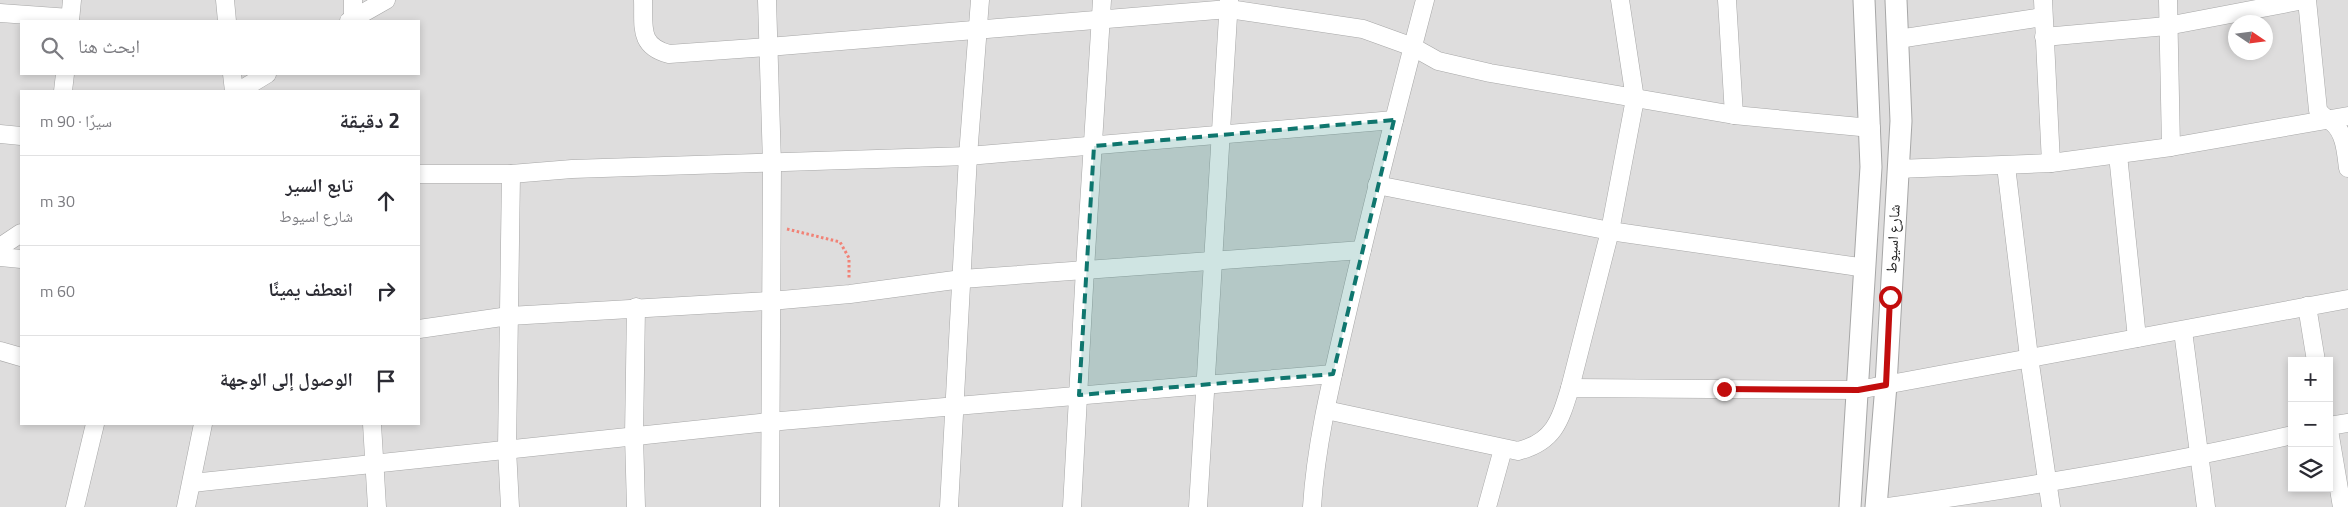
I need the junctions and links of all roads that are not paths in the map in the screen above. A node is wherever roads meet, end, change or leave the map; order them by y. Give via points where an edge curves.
1 (72, 0) edge
2 (225, 0) edge
3 (352, 0) edge
4 (386, 0) edge
5 (643, 0) edge
6 (767, 0) edge
7 (980, 0) edge
8 (1102, 0) edge
9 (1425, 0) edge
10 (1620, 0) edge
11 (1727, 0) edge
12 (1864, 0) edge
13 (1896, 0) edge
14 (2168, 0) edge
15 (2305, 0) edge
16 (1229, 5) edge
17 (2043, 9) edge
18 (0, 12) edge
19 (1101, 19) junction
20 (70, 20) edge
21 (227, 20) edge
22 (351, 20) edge
23 (2167, 26) junction
24 (978, 30) junction
25 (2044, 37) junction
26 (1898, 39) junction
27 (768, 47) junction
28 (1413, 47) junction
29 (65, 75) edge
30 (232, 75) edge
31 (265, 75) edge
32 (63, 90) edge
33 (234, 90) edge
34 (241, 90) edge
35 (1635, 99) junction
36 (1734, 115) junction
37 (2348, 116) edge
38 (1394, 120) junction
39 (2330, 121) junction
40 (1871, 128) junction
41 (1220, 133) junction
42 (0, 134) edge
43 (20, 136) edge
44 (1094, 146) junction
45 (2171, 147) junction
46 (968, 156) junction
47 (2118, 156) junction
48 (2051, 163) junction
49 (772, 164) junction
50 (2006, 166) junction
51 (2348, 168) edge
52 (1897, 169) junction
53 (420, 174) edge
54 (511, 174) junction
55 (1377, 185) junction
56 (1610, 231) junction
57 (20, 234) edge
58 (0, 247) edge
59 (1362, 250) junction
60 (0, 257) edge
61 (20, 259) edge
62 (1212, 260) junction
63 (1866, 268) junction
64 (1084, 269) junction
65 (962, 279) junction
66 (2348, 299) edge
67 (770, 301) junction
68 (2307, 306) junction
69 (636, 307) junction
70 (509, 316) junction
71 (420, 329) edge
72 (2183, 331) junction
73 (2137, 338) junction
74 (0, 351) edge
75 (20, 357) edge
76 (2029, 357) junction
77 (2315, 357) edge
78 (1333, 374) junction
79 (1204, 384) junction
80 (1886, 385) junction
81 (1570, 388) junction
82 (1858, 390) junction
83 (1079, 395) junction
84 (954, 406) junction
85 (1326, 410) junction
86 (769, 422) junction
87 (2348, 423) edge
88 (95, 425) edge
89 (203, 425) edge
90 (372, 425) edge
91 (2333, 427) edge
92 (634, 436) junction
93 (2288, 436) edge
94 (2332, 447) edge
95 (507, 449) junction
96 (1503, 449) junction
97 (2199, 456) junction
98 (373, 463) junction
99 (192, 483) junction
100 (2049, 484) junction
101 (75, 507) edge
102 (186, 507) edge
103 (377, 507) edge
104 (510, 507) edge
105 (636, 507) edge
106 (770, 507) edge
107 (949, 507) edge
108 (1072, 507) edge
109 (1198, 507) edge
110 (1312, 507) edge
111 (1487, 507) edge
112 (1850, 507) edge
113 (1876, 507) edge
114 (1888, 507) edge
115 (2051, 507) edge
116 (2206, 507) edge
117 (2342, 507) edge

1 - 20 street
2 - 21 street
3 - 22 street
4 - 22 street
5 - 27 street via 644,32 648,44 657,50 669,54
6 - 27 street
7 - 24 street
8 - 19 street
9 - 28 street
10 - 35 street
11 - 36 street
12 - 40 street, شارع اسيوط
13 - 26 street, شارع اسيوط
14 - 23 street
15 - 23 street
15 - 39 street via 2315,98 2320,115
16 - 19 street
16 - 28 street via 1363,29
16 - 41 street
17 - 25 street
17 - 26 street
18 - 20 street
19 - 24 street
19 - 44 street
23 - 25 street
23 - 45 street
24 - 27 street
24 - 46 street
25 - 48 street
26 - 52 street, شارع اسيوط via 1901,121
27 - 49 street
28 - 35 street via 1450,65
28 - 38 street
29 - 32 street
30 - 33 street
31 - 34 street
35 - 36 street
35 - 56 street
36 - 40 street
37 - 39 street
38 - 41 street
38 - 55 street
39 - 45 street
39 - 51 street via 2342,137
40 - 63 street, شارع اسيوط
41 - 44 street
41 - 62 street
42 - 43 street
44 - 46 street
44 - 64 street
45 - 47 street
46 - 49 street
46 - 65 street
47 - 48 street
47 - 73 street
48 - 50 street
49 - 54 street
49 - 67 street
50 - 52 street
50 - 76 street
52 - 80 street, شارع اسيوط
53 - 54 street
54 - 70 street
55 - 56 street
55 - 59 street
56 - 63 street
56 - 81 street
57 - 58 street
59 - 62 street
59 - 78 street
60 - 61 street
62 - 64 street
62 - 79 street
63 - 82 street, شارع اسيوط
64 - 65 street
64 - 83 street
65 - 67 street
65 - 84 street
66 - 68 street
67 - 69 street
67 - 86 street
68 - 72 street
68 - 77 street
69 - 70 street
69 - 92 street
70 - 71 street
70 - 95 street
72 - 73 street
72 - 97 street
73 - 76 street
74 - 75 street
76 - 80 street
76 - 100 street
78 - 79 street
78 - 85 street
79 - 83 street
79 - 109 street
80 - 82 street
80 - 113 street, شارع اسيوط
81 - 82 street
81 - 96 street via 1561,418 1544,440 1535,447 1518,451
82 - 112 street, شارع اسيوط
83 - 84 street
83 - 108 street
84 - 86 street
84 - 107 street
85 - 96 street
85 - 110 street
86 - 92 street
86 - 106 street
87 - 91 street
88 - 101 street
89 - 99 street
90 - 98 street
92 - 95 street
92 - 105 street
93 - 97 street
94 - 117 street
95 - 98 street
95 - 104 street
96 - 111 street
97 - 100 street
97 - 116 street
98 - 99 street
98 - 103 street
99 - 102 street
100 - 114 street
100 - 115 street

